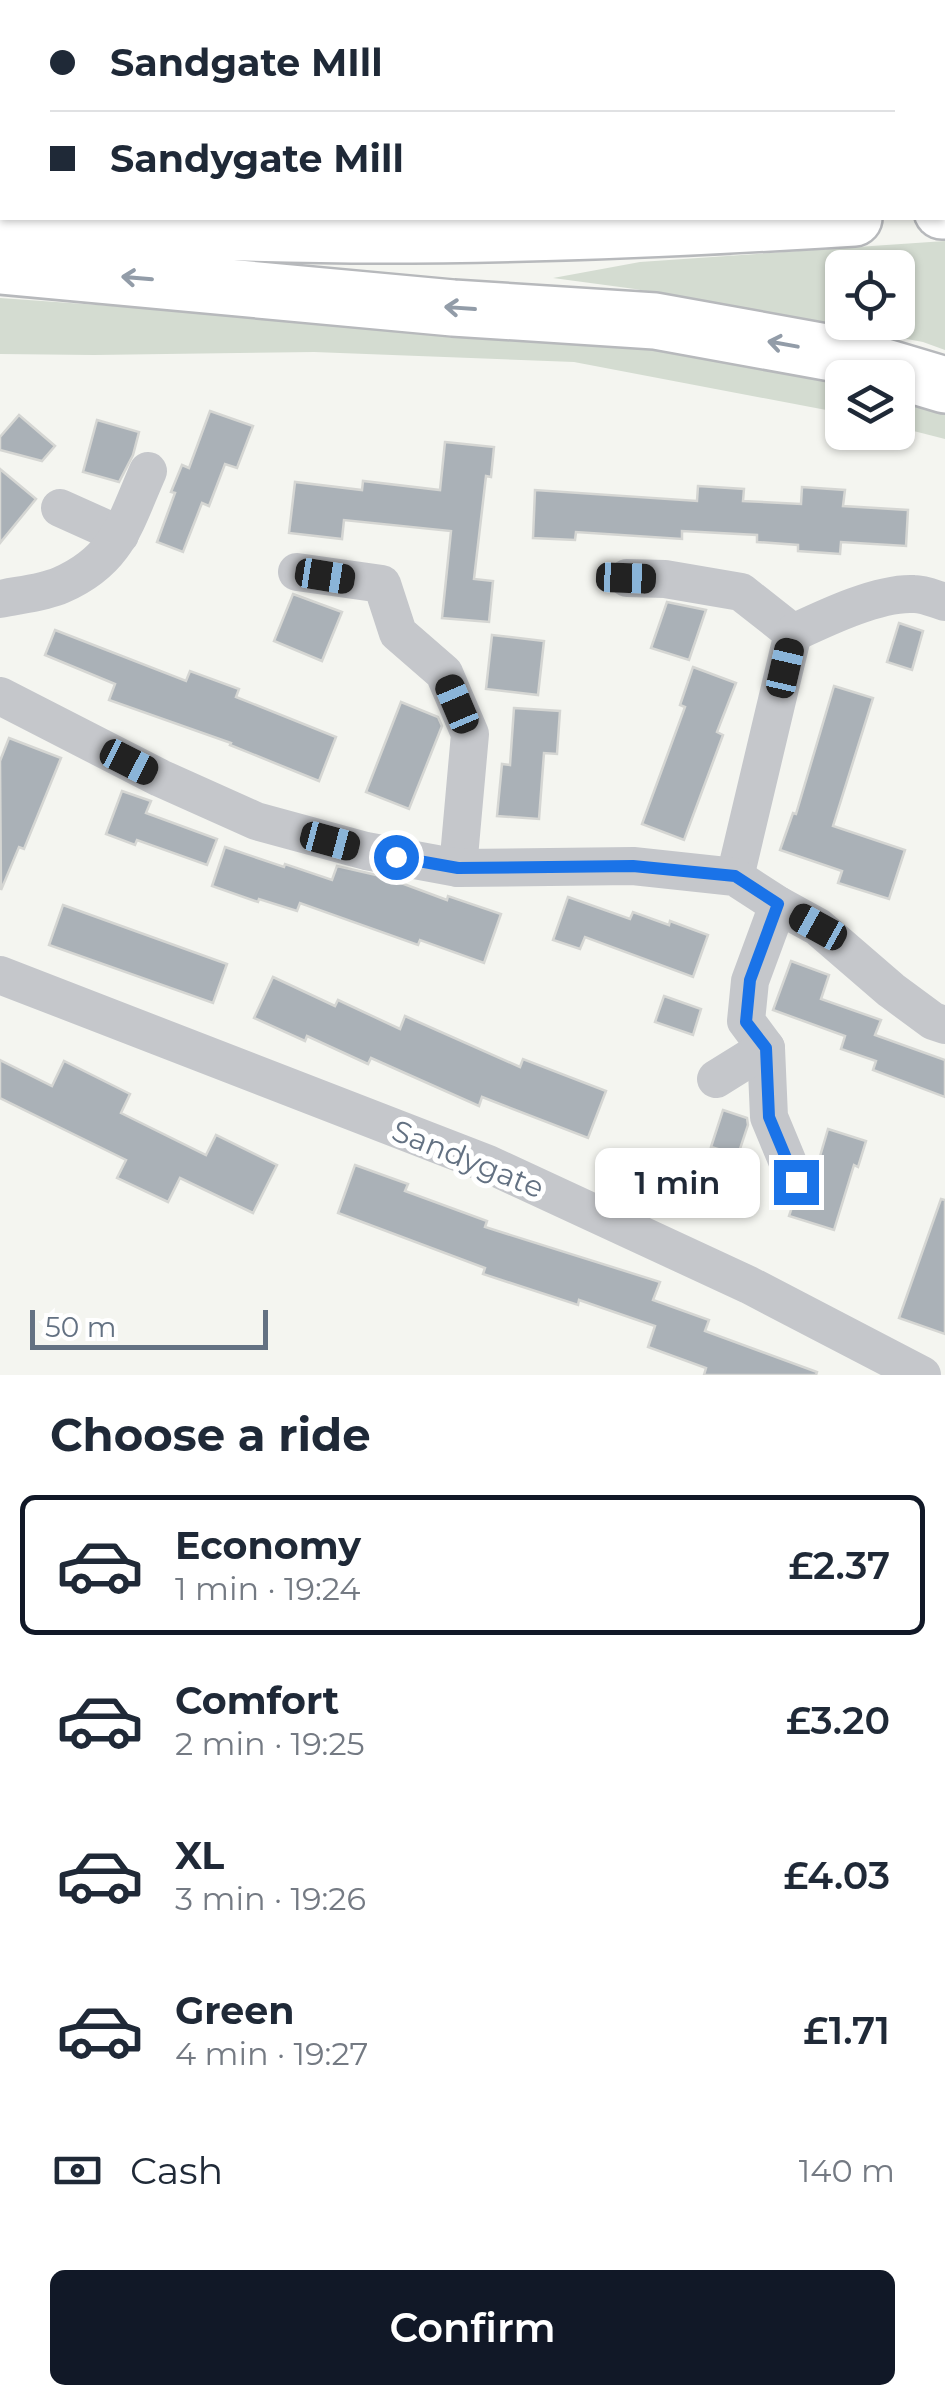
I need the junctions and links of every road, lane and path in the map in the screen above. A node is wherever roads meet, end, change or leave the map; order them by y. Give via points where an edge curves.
1 (823, 220) edge
2 (0, 224) edge
3 (0, 266) edge
4 (945, 386) edge
5 (148, 471) dead end
6 (60, 508) dead end
7 (120, 536) junction
8 (297, 572) dead end
9 (626, 578) dead end
10 (0, 600) edge
11 (945, 602) edge
12 (793, 633) junction
13 (3, 704) edge
14 (458, 868) junction
15 (735, 876) junction
16 (778, 904) junction
17 (0, 975) edge
18 (945, 1024) edge
19 (766, 1048) junction
20 (716, 1078) dead end
21 (796, 1182) dead end
22 (922, 1375) edge

1 - 2 highway via 381,235
4 -> 3 highway via 848,356 655,321
5 - 7 street
6 - 7 street
7 - 10 street via 103,560 60,586
8 - 14 street via 382,584 398,632 444,673 470,734
9 - 12 street via 741,592
11 - 12 street via 915,594 890,597
12 - 15 street
13 - 14 street via 256,820
14 - 15 street via 633,866
15 - 16 street
16 - 18 street
16 - 19 street via 750,980 746,1022
17 - 22 street, Sandygate via 488,1164 749,1285
19 - 20 street
19 - 21 street via 769,1117

